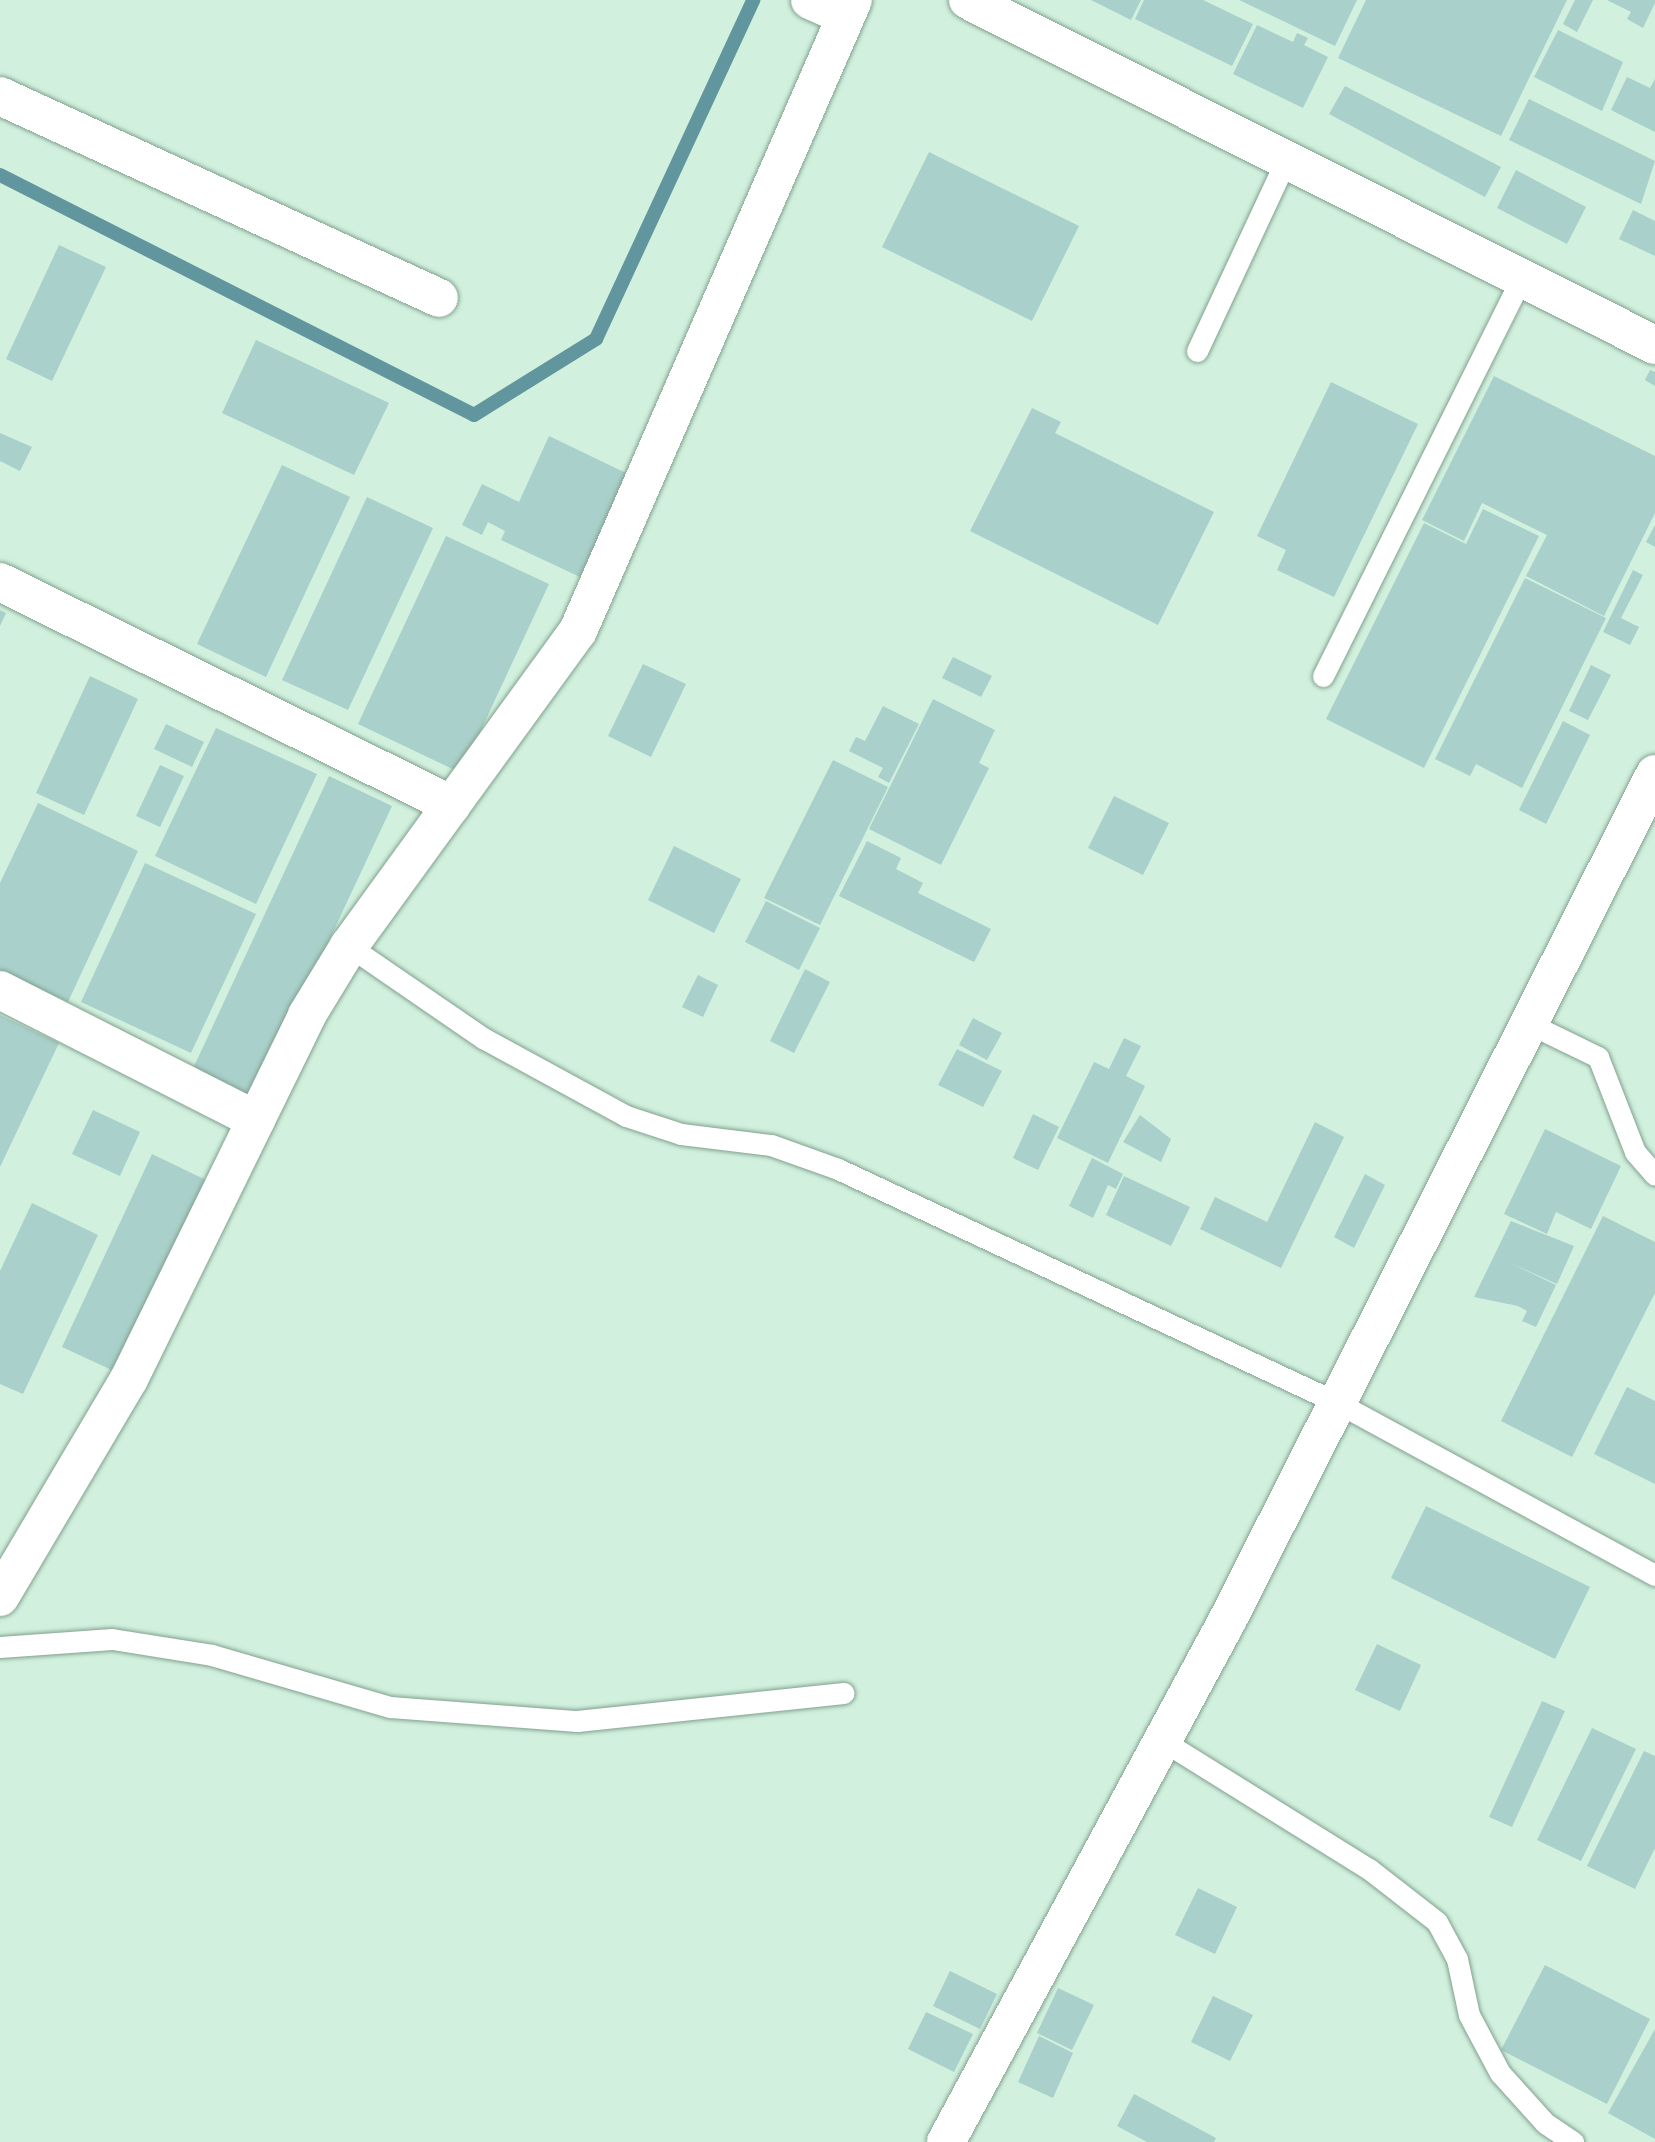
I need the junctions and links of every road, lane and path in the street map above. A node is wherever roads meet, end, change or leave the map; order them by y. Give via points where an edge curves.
1 (968, 0) edge
2 (835, 5) edge
3 (0, 96) edge
4 (1285, 162) junction
5 (1521, 279) junction
6 (439, 298) dead end
7 (1655, 345) edge
8 (1197, 351) dead end
9 (0, 582) edge
10 (1323, 676) dead end
11 (1655, 774) edge
12 (452, 805) junction
13 (349, 946) junction
14 (0, 990) edge
15 (1528, 1023) junction
16 (256, 1120) junction
17 (1655, 1175) edge
18 (1338, 1403) junction
19 (1655, 1574) edge
20 (0, 1597) edge
21 (0, 1647) edge
22 (844, 1693) dead end
23 (1163, 1741) junction
24 (946, 2142) edge
25 (1573, 2142) edge

1 - 4 street
2 - 12 street via 578,631
3 - 6 street
4 - 5 street
4 - 8 lane
5 - 7 street
5 - 10 lane
9 - 12 street
11 - 15 street
12 - 13 street
13 - 16 street
13 - 18 lane via 483,1038 626,1116 681,1133 771,1145 838,1169
14 - 16 street
15 - 17 lane via 1598,1057 1635,1152
15 - 18 street
16 - 20 street via 129,1379
18 - 19 lane
18 - 23 street
21 - 22 lane via 112,1639 212,1656 390,1707 577,1721
23 - 24 street
23 - 25 lane via 1369,1869 1437,1922 1457,1959 1469,2015 1500,2073 1545,2123

